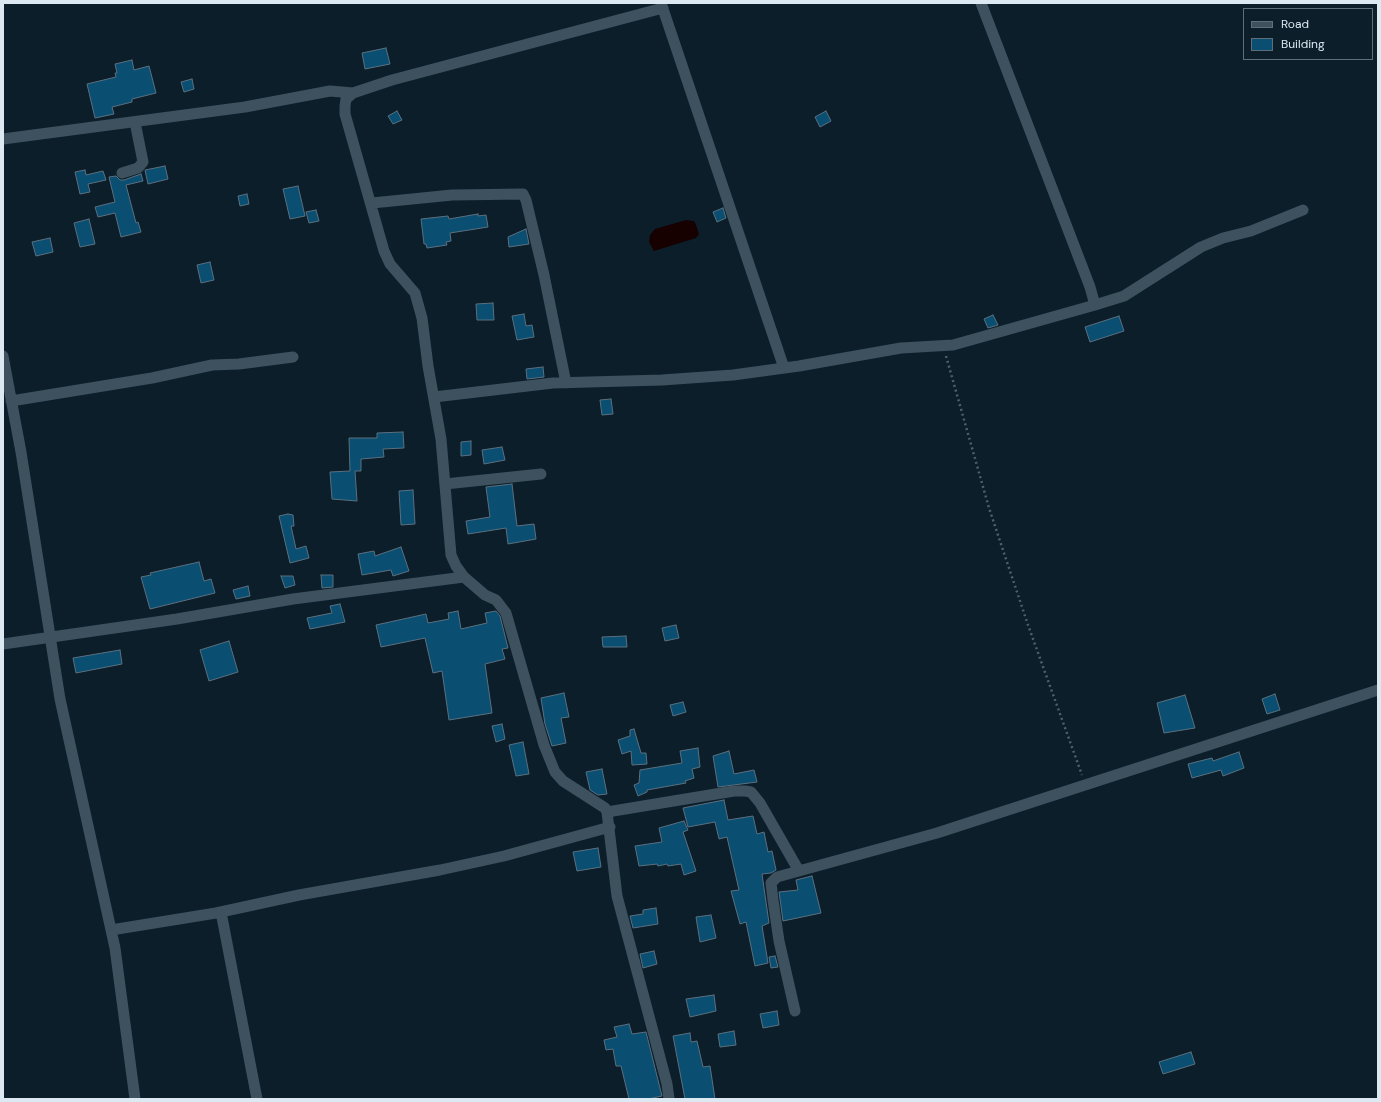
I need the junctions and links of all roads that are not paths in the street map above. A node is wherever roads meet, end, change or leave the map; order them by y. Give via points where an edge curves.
1 (981, 3) edge
2 (662, 6) edge
3 (353, 93) junction
4 (135, 122) junction
5 (3, 139) edge
6 (122, 173) dead end
7 (372, 203) junction
8 (1303, 210) dead end
9 (1094, 305) junction
10 (3, 356) edge
11 (294, 357) dead end
12 (784, 368) junction
13 (566, 383) junction
14 (434, 397) junction
15 (11, 401) junction
16 (541, 474) dead end
17 (445, 484) junction
18 (464, 576) junction
19 (50, 638) junction
20 (3, 644) edge
21 (1378, 690) edge
22 (607, 812) junction
23 (610, 827) junction
24 (799, 871) junction
25 (221, 912) junction
26 (111, 930) junction
27 (795, 1011) dead end
28 (135, 1099) edge
29 (257, 1099) edge
30 (669, 1099) edge

1 - 9 street via 1087,280
2 - 3 street
2 - 12 street
3 - 4 street via 330,91 245,107
3 - 7 street via 346,99 345,114
4 - 5 street
4 - 6 street via 143,162 138,168
7 - 13 street via 452,195 523,194 544,275
7 - 14 street via 379,238 390,264 416,296 422,318
8 - 9 street via 1252,231 1223,238 1201,247 1124,296
9 - 12 street via 953,345 890,349
10 - 15 street
11 - 15 street via 212,365 152,378
12 - 13 street via 662,380
13 - 14 street
14 - 17 street
15 - 19 street
16 - 17 street
17 - 18 street via 451,555
18 - 19 street via 293,598
18 - 22 street via 496,600 506,613 544,745 555,772 563,781 605,808
19 - 20 street
19 - 26 street via 60,699
21 - 24 street via 936,832
22 - 23 street
22 - 24 street via 734,791 751,792
23 - 25 street via 504,856 399,879 299,895
23 - 30 street via 617,896 666,1076
24 - 27 street via 777,877 771,883 779,941
25 - 26 street
25 - 29 street
26 - 28 street

